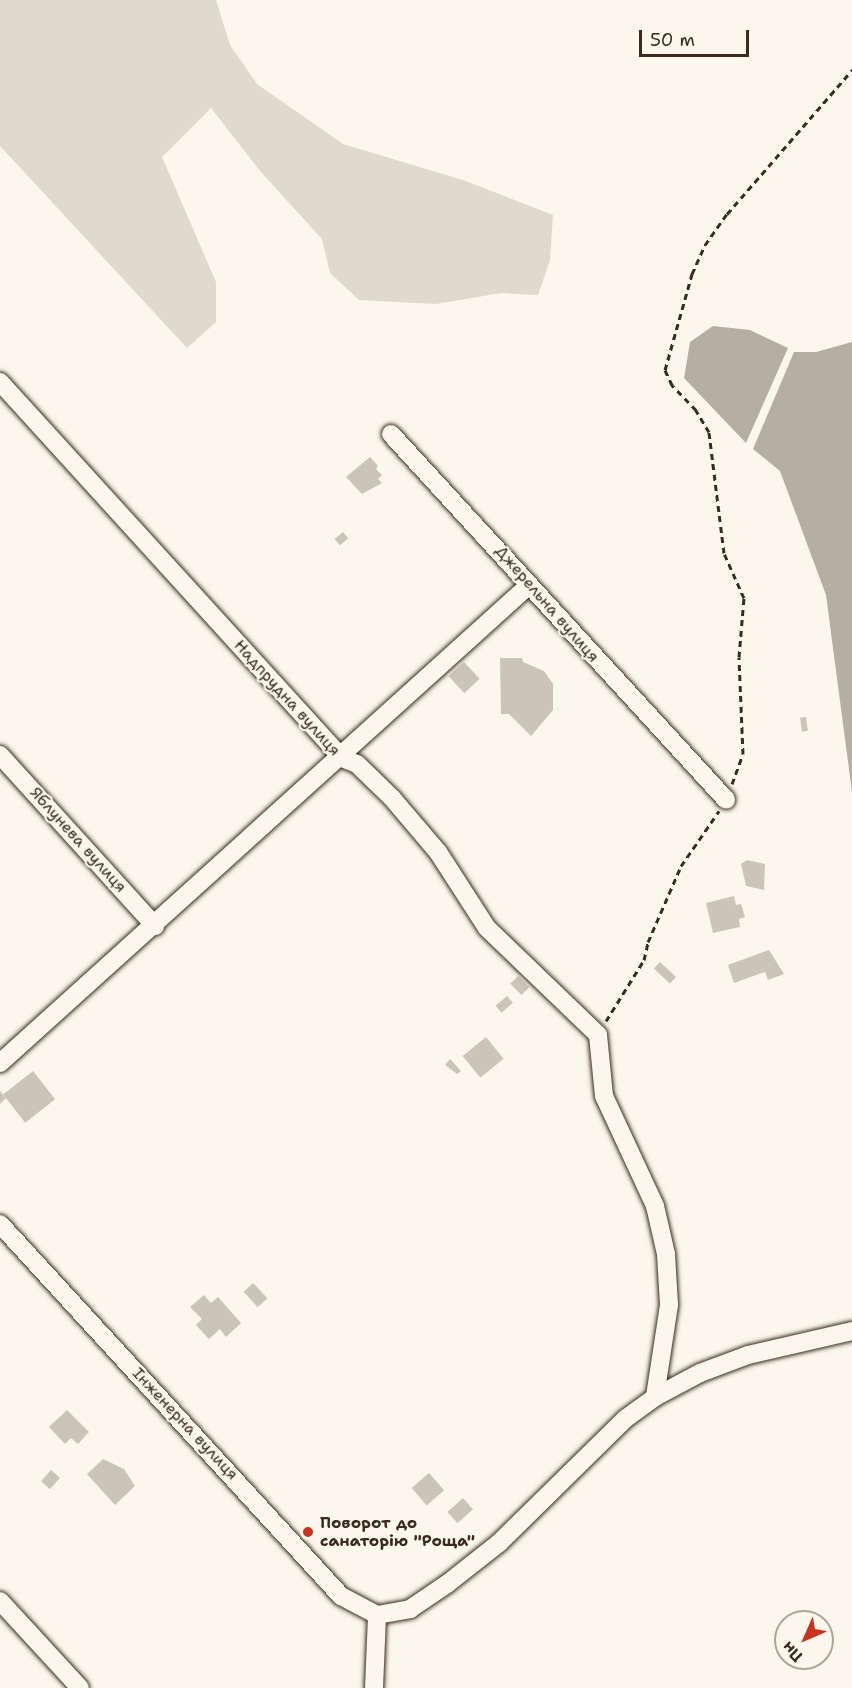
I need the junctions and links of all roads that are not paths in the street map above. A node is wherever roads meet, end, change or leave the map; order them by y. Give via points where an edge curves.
1 (0, 382) edge
2 (391, 434) dead end
3 (527, 587) junction
4 (0, 755) edge
5 (342, 758) junction
6 (726, 800) road end
7 (155, 926) junction
8 (0, 1063) edge
9 (0, 1224) edge
10 (852, 1330) edge
11 (655, 1397) junction
12 (0, 1601) edge
13 (377, 1615) junction
14 (378, 1682) edge
15 (80, 1688) edge

1 - 5 street, Надпрудна вулиця
2 - 3 street, Джерельна вулиця via 522,574
3 - 5 street
3 - 6 street, Джерельна вулиця
4 - 7 street, Яблунева вулиця
5 - 7 street
5 - 11 street, Надпрудна вулиця via 357,764 392,798 438,852 488,928 598,1035 604,1096 655,1206 666,1254 669,1305
7 - 8 street
9 - 13 street, Інженерна вулиця via 341,1596
10 - 11 street via 748,1355 700,1373
11 - 13 street via 625,1419 499,1543 447,1584 410,1609
12 - 15 street
13 - 14 street

